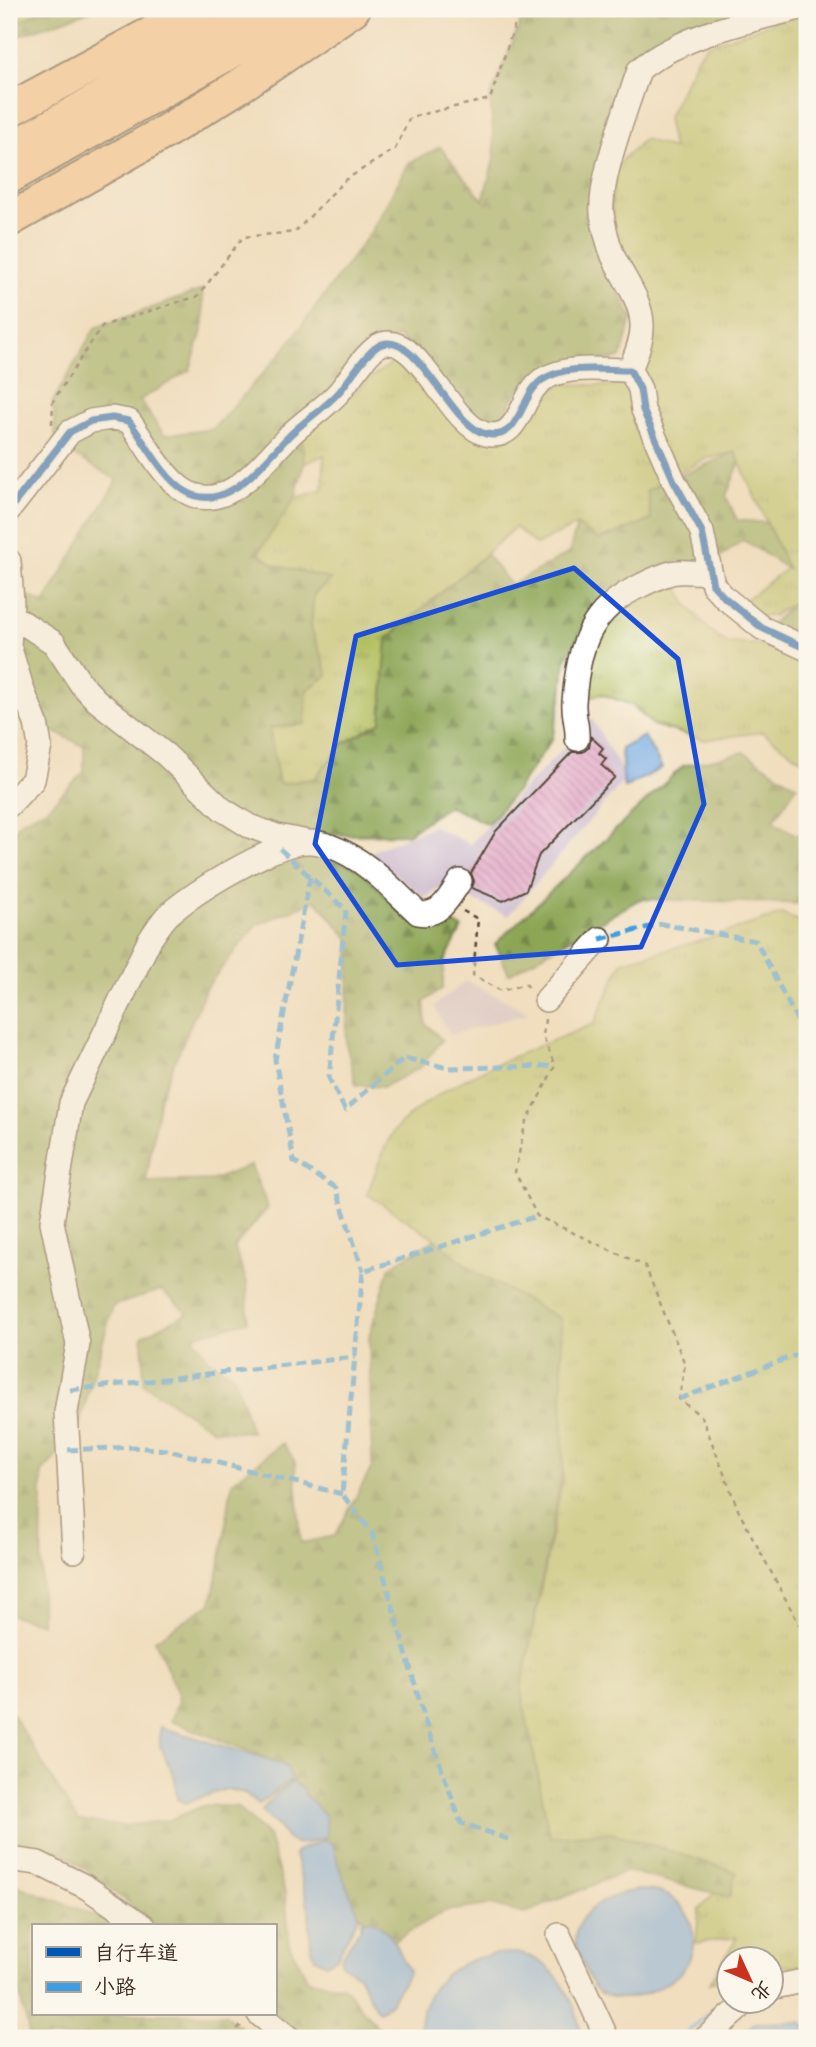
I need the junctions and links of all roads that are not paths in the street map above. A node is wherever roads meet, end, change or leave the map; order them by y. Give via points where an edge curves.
1 (197, 9) edge
2 (260, 9) edge
3 (306, 9) edge
4 (353, 9) edge
5 (796, 9) edge
6 (9, 110) edge
7 (9, 150) edge
8 (9, 177) edge
9 (9, 220) edge
10 (630, 370) junction
11 (9, 510) edge
12 (9, 562) edge
13 (709, 573) junction
14 (10, 615) junction
15 (807, 649) edge
16 (577, 739) dead end
17 (9, 805) edge
18 (308, 842) junction
19 (460, 881) dead end
20 (600, 939) dead end
21 (546, 1000) road end
22 (74, 1551) dead end
23 (9, 1859) edge
24 (141, 1924) edge
25 (559, 1935) dead end
26 (784, 1985) edge
27 (807, 1985) edge
28 (730, 2016) edge
29 (249, 2017) edge
30 (289, 2038) edge
31 (607, 2038) edge
32 (706, 2038) edge

1 - 6 highway
2 - 7 highway
3 - 8 highway
4 - 9 highway via 242,85
5 - 10 street via 726,27 652,59 639,70 601,199 613,254 639,307 640,342
10 - 11 street via 555,373 540,381 511,429 488,435 462,417 412,356 395,344 384,343 240,486 212,497 183,490 129,421 112,418 91,421 70,432
10 - 13 street via 674,481 702,532
12 - 14 street
13 - 15 street via 725,598 762,628
13 - 16 street via 676,572 652,580 608,604 594,621 582,654 573,705
14 - 17 street via 9,646 40,747 33,780
14 - 18 street via 54,643 96,700 166,755 222,809 249,827
18 - 19 street via 357,860 418,914 430,914 446,902
18 - 22 street via 280,849 231,872 166,917 149,941 71,1103 52,1222 78,1344 66,1412
20 - 21 street
23 - 24 street via 38,1863 86,1886
25 - 31 street
26 - 27 street
28 - 32 street
29 - 30 street

